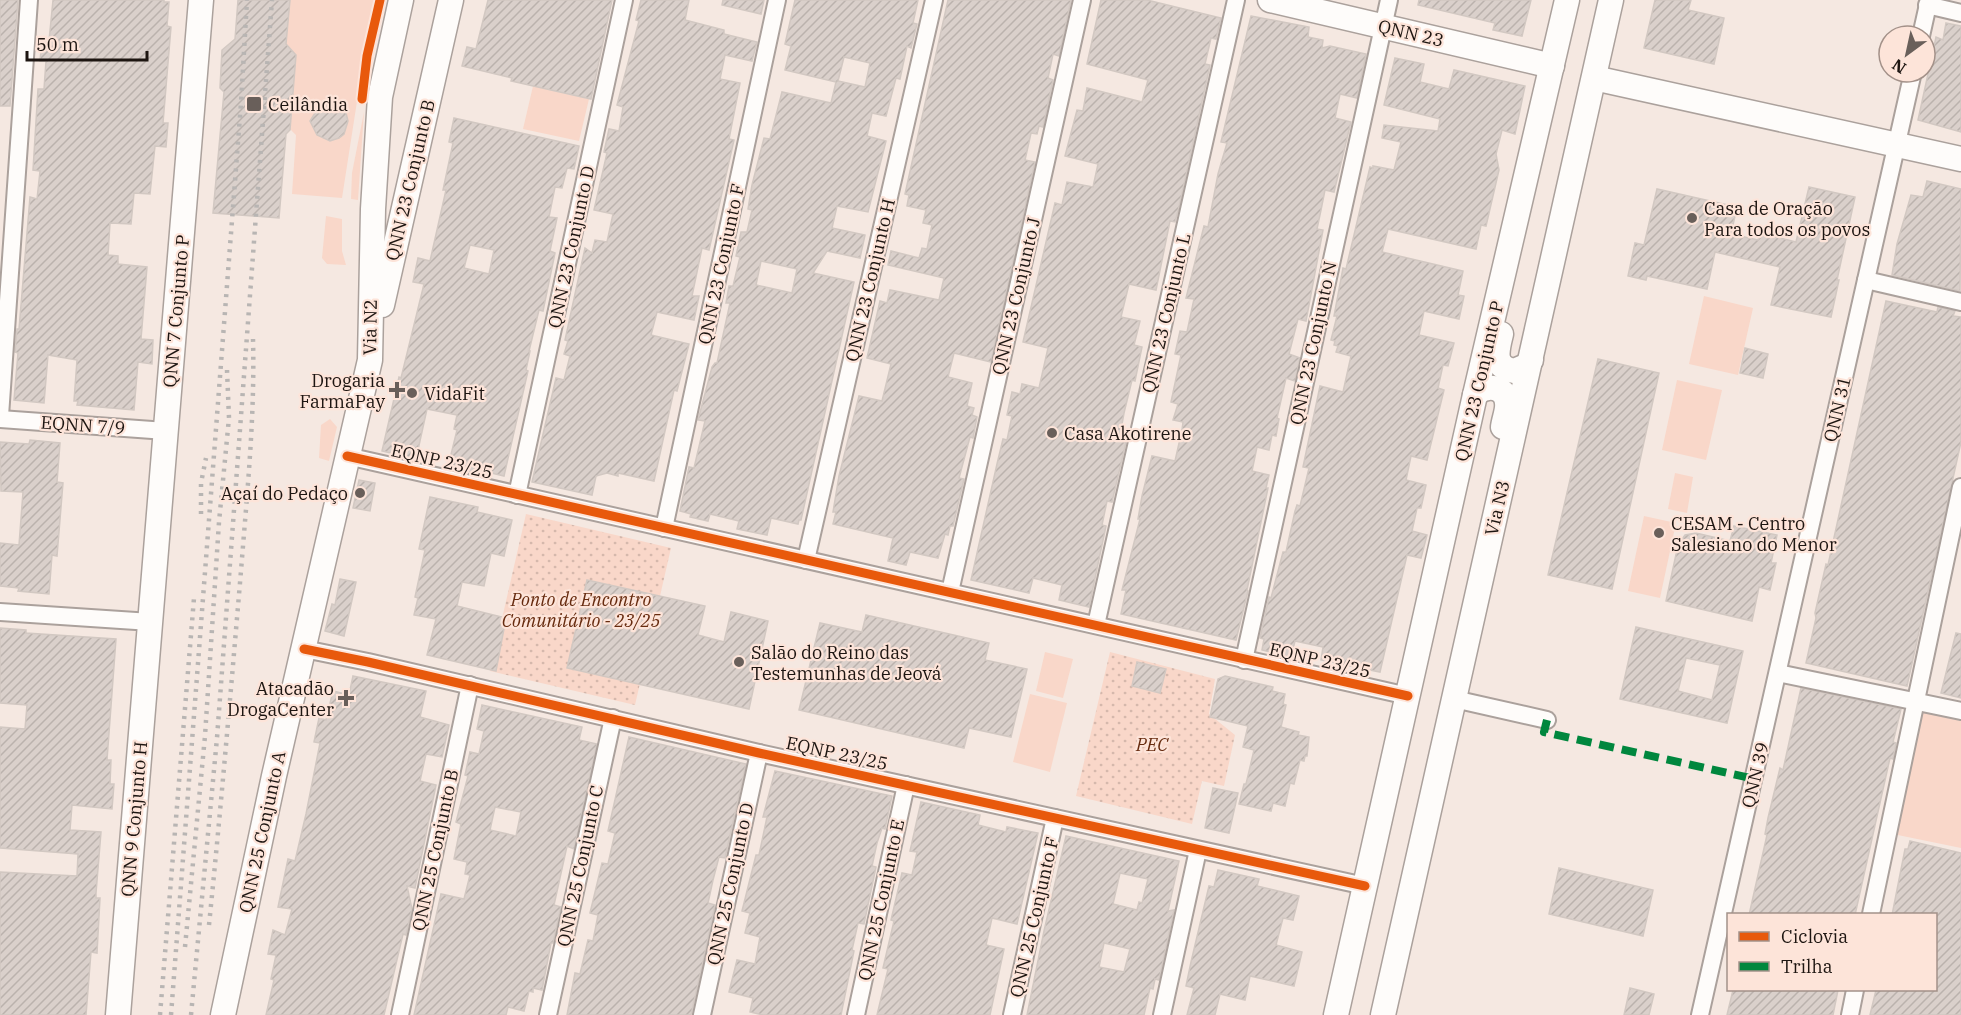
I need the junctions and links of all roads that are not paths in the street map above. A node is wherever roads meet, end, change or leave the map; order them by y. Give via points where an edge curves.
1 (29, 0) edge
2 (201, 0) edge
3 (401, 0) edge
4 (451, 0) edge
5 (624, 0) edge
6 (777, 0) edge
7 (934, 0) edge
8 (1082, 0) edge
9 (1236, 0) edge
10 (1269, 0) edge
11 (1389, 0) edge
12 (1566, 0) edge
13 (1611, 0) edge
14 (1928, 3) edge
15 (1961, 13) edge
16 (1924, 24) edge
17 (1383, 27) junction
18 (1552, 66) junction
19 (1594, 78) junction
20 (1909, 84) edge
21 (1896, 145) junction
22 (1961, 159) edge
23 (1528, 169) junction
24 (1866, 280) junction
25 (1961, 302) edge
26 (370, 360) junction
27 (1531, 360) junction
28 (1475, 395) junction
29 (0, 417) edge
30 (166, 431) junction
31 (347, 456) junction
32 (1961, 487) edge
33 (517, 495) junction
34 (664, 528) junction
35 (806, 560) junction
36 (1485, 562) junction
37 (950, 592) junction
38 (0, 612) edge
39 (150, 622) junction
40 (1096, 625) junction
41 (304, 649) junction
42 (1244, 660) junction
43 (1778, 672) junction
44 (470, 685) junction
45 (1408, 696) junction
46 (1455, 699) junction
47 (1917, 701) junction
48 (1961, 711) edge
49 (613, 718) junction
50 (1547, 720) dead end
51 (759, 753) junction
52 (906, 785) junction
53 (1055, 818) junction
54 (1198, 850) junction
55 (1365, 886) junction
56 (1871, 913) edge
57 (1855, 991) edge
58 (118, 1015) edge
59 (223, 1015) edge
60 (400, 1015) edge
61 (548, 1015) edge
62 (702, 1015) edge
63 (856, 1015) edge
64 (1012, 1015) edge
65 (1162, 1015) edge
66 (1336, 1015) edge
67 (1383, 1015) edge
68 (1700, 1015) edge
69 (1850, 1015) edge

1 - 29 street
2 - 30 main road, QNN 7 Conjunto P
3 - 26 main road, Via N2 via 380,97
4 - 26 main road, QNN 23 Conjunto B
5 - 33 street, QNN 23 Conjunto D
6 - 34 street, QNN 23 Conjunto F
7 - 35 street, QNN 23 Conjunto H
8 - 37 street, QNN 23 Conjunto J
9 - 40 street, QNN 23 Conjunto L
10 - 17 main road, QNN 23
11 - 17 street, QNN 23 Conjunto N
12 - 18 main road, QNN 23 Conjunto P
13 - 19 main road, Via N3
14 - 15 street
14 - 16 street
17 - 18 main road, QNN 23
17 - 42 street, QNN 23 Conjunto N
18 - 23 main road, QNN 23 Conjunto P
19 - 21 main road
19 - 27 main road, Via N3
20 - 21 street, QNN 31
21 - 22 main road
21 - 24 street, QNN 31
23 - 27 main road via 1519,255 1496,353 1499,363 1508,370 1520,369
23 - 28 main road, QNN 23 Conjunto P
24 - 25 street
24 - 43 street, QNN 31
26 - 31 main road, Via N2
27 - 36 main road, Via N3
28 - 36 main road via 1484,388 1496,388 1508,405 1488,490
28 - 45 main road, QNN 23 Conjunto P
29 - 30 street, EQNN 7/9
30 - 39 main road, QNN 7 Conjunto P
31 - 33 street, EQNP 23/25
31 - 41 main road, Via N2
32 - 47 street
33 - 34 street, EQNP 23/25
34 - 35 street, EQNP 23/25
35 - 37 street, EQNP 23/25
36 - 46 main road, Via N3
37 - 40 street, EQNP 23/25
38 - 39 street
39 - 58 main road, QNN 9 Conjunto H
40 - 42 street, EQNP 23/25
41 - 44 street, EQNP 23/25
41 - 59 main road, QNN 25 Conjunto A
42 - 45 street, EQNP 23/25
43 - 47 street
43 - 68 street, QNN 39
44 - 49 street, EQNP 23/25
44 - 60 street, QNN 25 Conjunto B
45 - 55 main road
46 - 50 street
46 - 67 main road, Via N3
47 - 48 street
47 - 56 street
49 - 51 street, EQNP 23/25
49 - 61 street, QNN 25 Conjunto C
51 - 52 street, EQNP 23/25
51 - 62 street, QNN 25 Conjunto D
52 - 53 street, EQNP 23/25
52 - 63 street, QNN 25 Conjunto E
53 - 54 street, EQNP 23/25
53 - 64 street, QNN 25 Conjunto F
54 - 55 street, EQNP 23/25
54 - 65 street
55 - 66 main road
57 - 69 street

